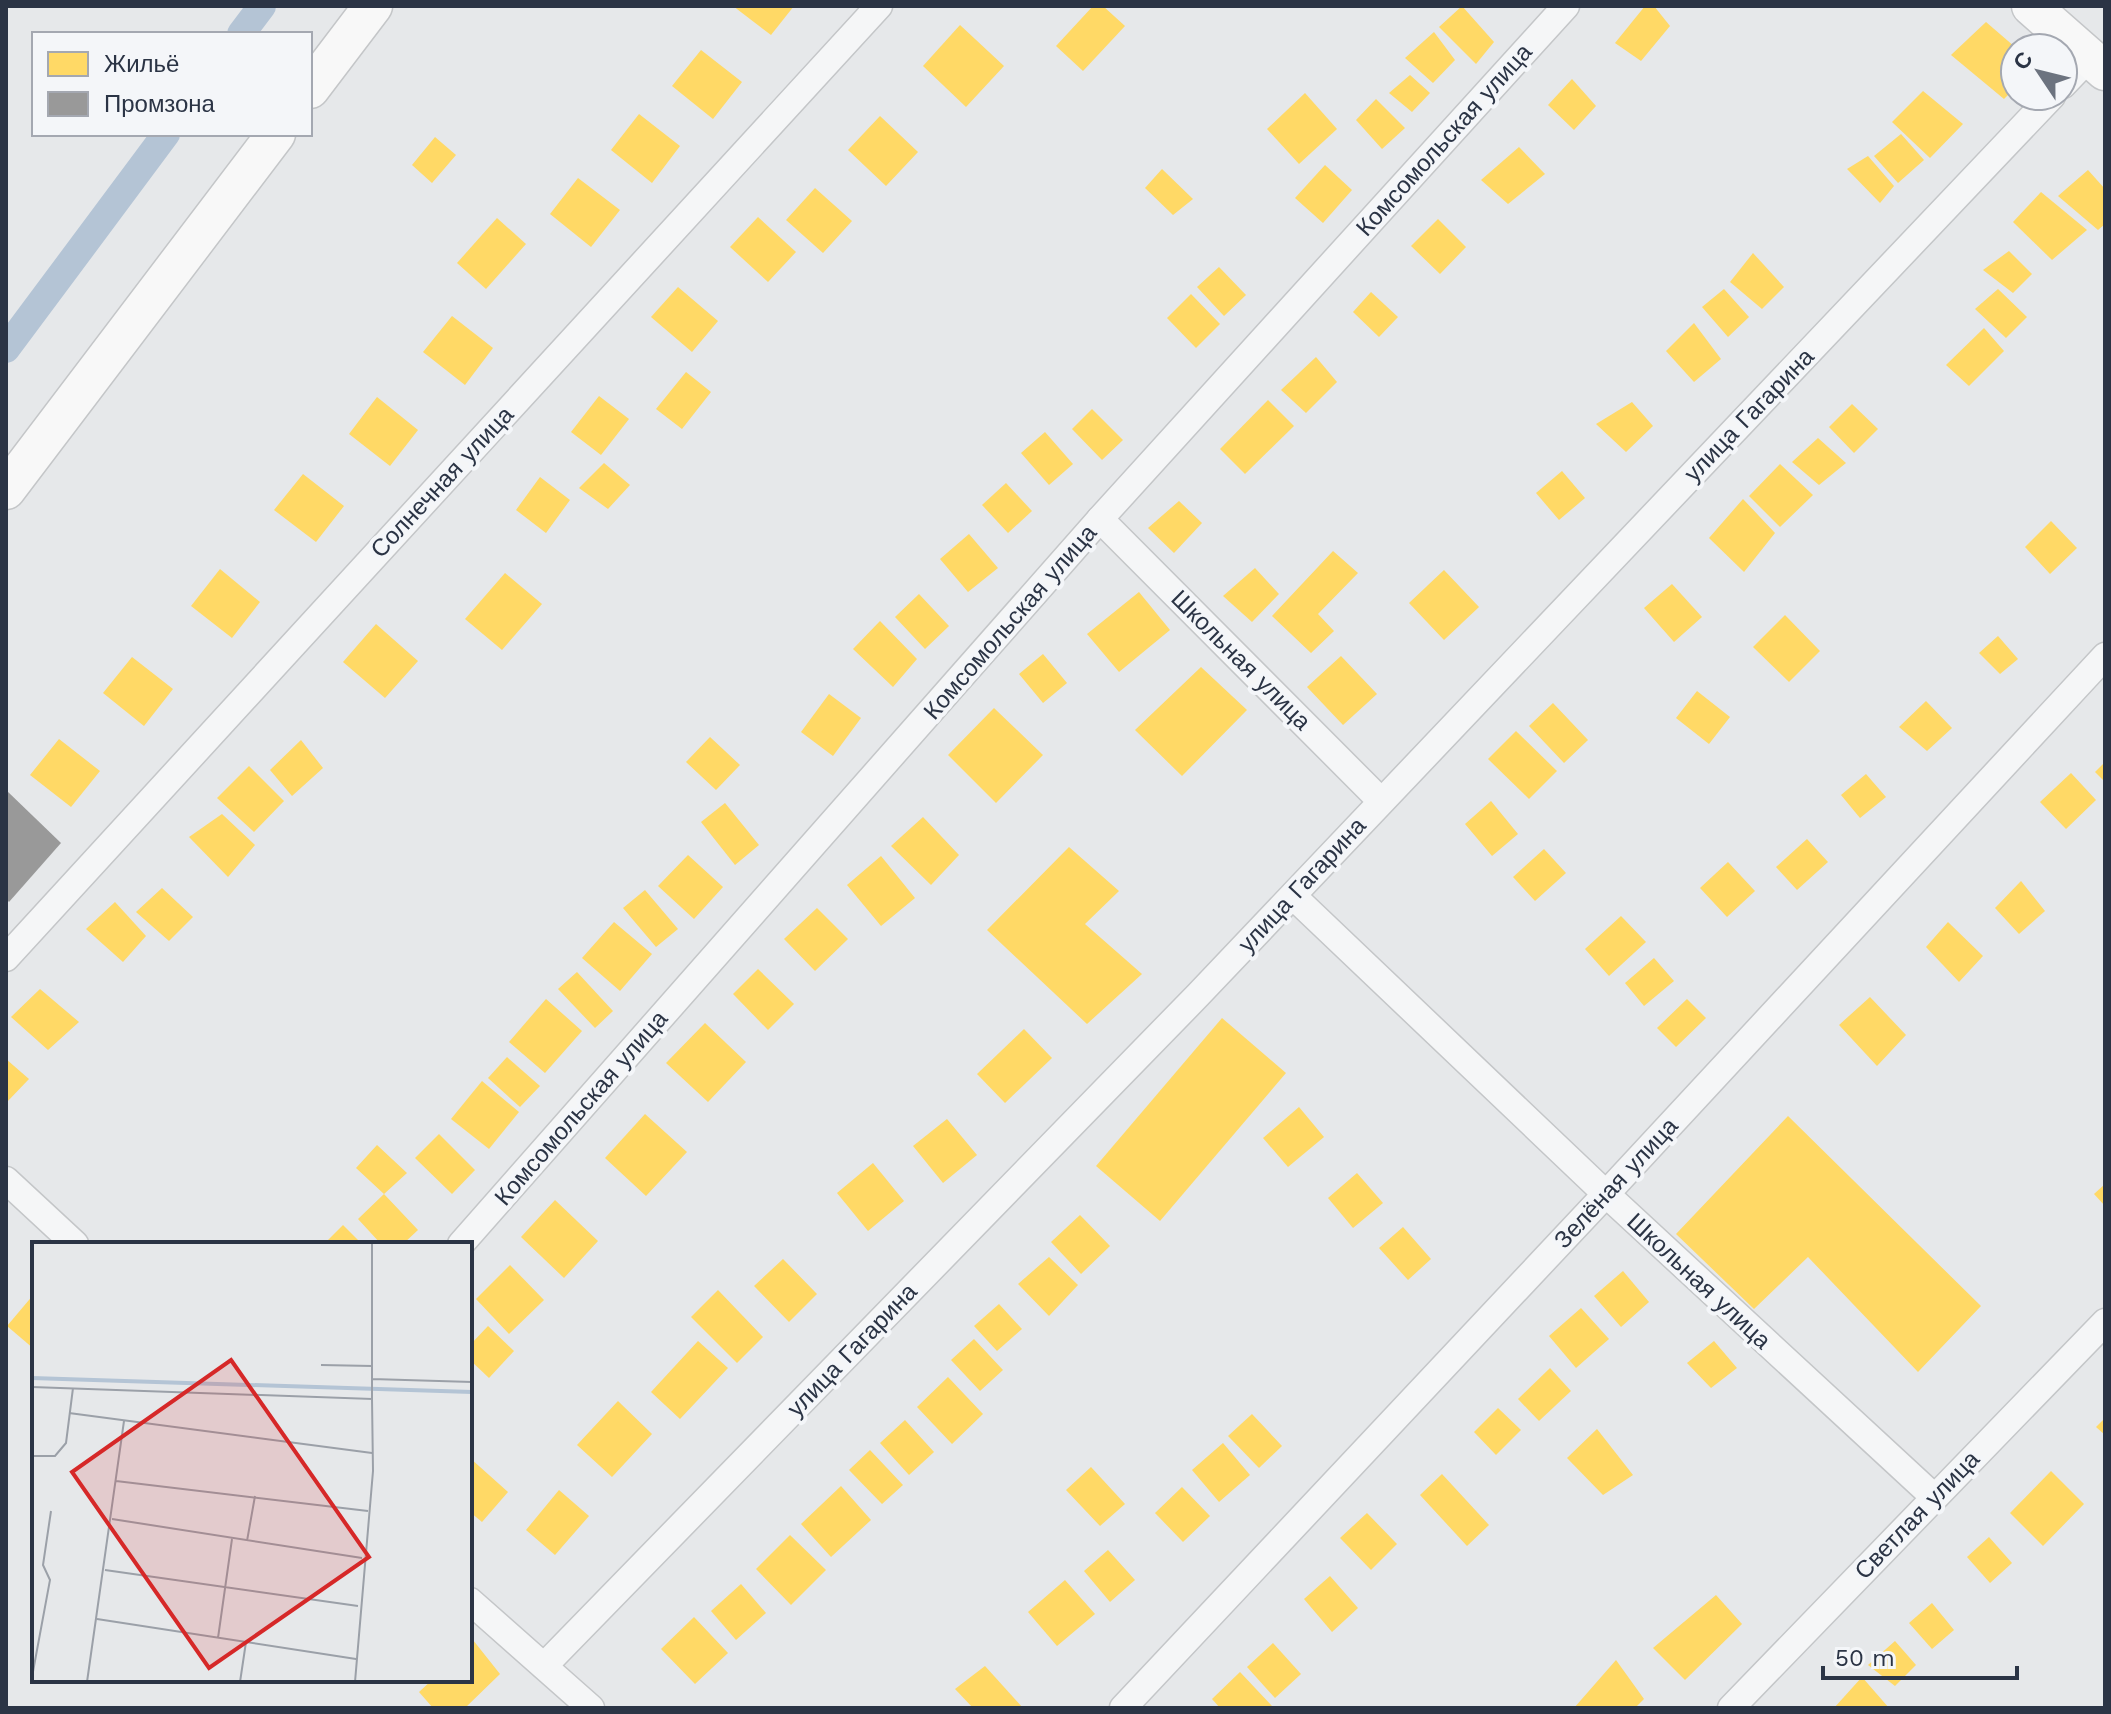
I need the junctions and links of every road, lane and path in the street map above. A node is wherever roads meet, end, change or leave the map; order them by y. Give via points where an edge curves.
1 (373, 6) edge
2 (879, 6) edge
3 (1566, 6) edge
4 (2031, 6) edge
5 (2097, 65) edge
6 (2079, 76) edge
7 (312, 86) edge
8 (2037, 112) edge
9 (274, 136) edge
10 (6, 490) edge
11 (1100, 519) junction
12 (2105, 656) edge
13 (1381, 801) junction
14 (1293, 896) junction
15 (6, 958) edge
16 (6, 1180) edge
17 (1606, 1194) junction
18 (73, 1242) edge
19 (463, 1242) edge
20 (2105, 1322) edge
21 (1934, 1497) junction
22 (472, 1603) edge
23 (544, 1666) junction
24 (591, 1708) edge
25 (1123, 1708) edge
26 (1731, 1708) edge

1 - 7 main road
2 - 15 street, Солнечная улица
3 - 11 street, Комсомольская улица
4 - 5 main road
5 - 6 street
8 - 13 street, улица Гагарина
9 - 10 main road
11 - 13 street, Школьная улица
11 - 19 street, Комсомольская улица
12 - 17 street, Зелёная улица
13 - 14 street, улица Гагарина
14 - 17 street, Школьная улица
14 - 23 street, улица Гагарина
16 - 18 street
17 - 21 street, Школьная улица
17 - 25 street, Зелёная улица
20 - 21 street, Светлая улица
21 - 26 street, Светлая улица
22 - 23 street
23 - 24 street

